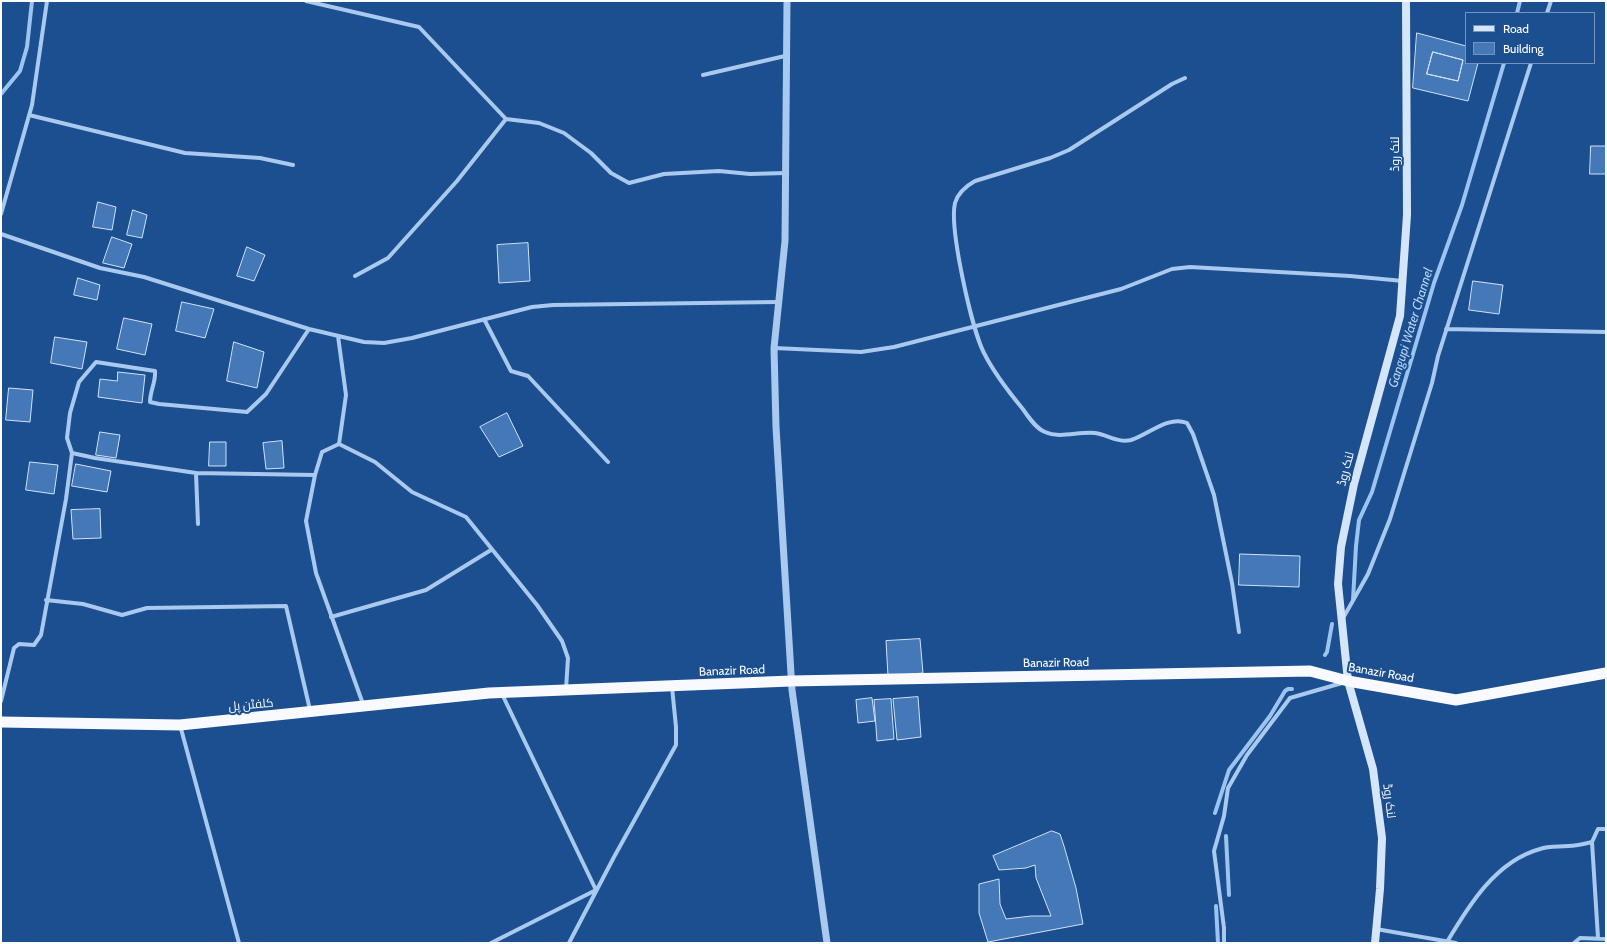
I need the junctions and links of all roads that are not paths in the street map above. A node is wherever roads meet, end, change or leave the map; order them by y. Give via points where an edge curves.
1 (47, 1) edge
2 (306, 1) edge
3 (787, 1) edge
4 (1406, 1) edge
5 (1551, 1) edge
6 (1547, 12) edge
7 (785, 56) junction
8 (1531, 64) edge
9 (703, 75) dead end
10 (1185, 78) dead end
11 (29, 116) junction
12 (506, 119) junction
13 (293, 165) dead end
14 (785, 173) junction
15 (1, 214) edge
16 (1, 234) edge
17 (355, 276) dead end
18 (1403, 281) junction
19 (778, 302) junction
20 (484, 319) junction
21 (974, 327) junction
22 (309, 329) junction
23 (1446, 330) junction
24 (1606, 332) edge
25 (338, 336) junction
26 (774, 348) junction
27 (339, 444) junction
28 (72, 453) junction
29 (608, 462) dead end
30 (196, 473) junction
31 (315, 475) junction
32 (198, 524) dead end
33 (491, 550) junction
34 (46, 600) junction
35 (331, 617) junction
36 (1342, 621) junction
37 (1239, 632) dead end
38 (1606, 673) edge
39 (791, 681) junction
40 (1348, 681) junction
41 (672, 686) junction
42 (566, 691) junction
43 (502, 694) junction
44 (1, 701) edge
45 (364, 707) junction
46 (311, 712) junction
47 (1, 722) edge
48 (180, 725) junction
49 (1606, 829) edge
50 (1592, 842) junction
51 (596, 890) junction
52 (1376, 929) junction
53 (1598, 938) junction
54 (1606, 939) edge
55 (1447, 942) junction
56 (239, 943) edge
57 (491, 943) edge
58 (569, 943) edge
59 (826, 943) edge
60 (1224, 943) edge
61 (1375, 943) edge
62 (1456, 943) edge
63 (1574, 943) edge

1 - 11 street
2 - 12 street via 419,28
3 - 7 street
4 - 18 main road, لنک روڈ via 1407,215
5 - 6 street
7 - 9 street
7 - 14 street
8 - 23 street
10 - 21 street via 1069,150 966,186 956,203 955,219 957,246
11 - 13 street via 185,153 260,158
11 - 15 street
12 - 14 street via 539,123 564,133 591,152 612,173 629,183 664,174 719,171 750,174
12 - 17 street via 457,181 388,258
14 - 19 street via 785,241
16 - 22 street via 100,268 144,277
18 - 21 street via 1190,267 1172,269 1121,289
18 - 36 main road, لنک روڈ via 1400,316 1346,521 1338,584
19 - 20 street via 553,305 532,307
19 - 26 street
20 - 25 street via 384,343 364,342
20 - 29 street via 511,371 528,376
21 - 26 street via 894,347 861,352
21 - 37 street via 983,352 994,371 1033,422 1043,431 1052,435 1094,433 1123,441 1131,440 1169,422 1180,420 1186,423 1193,434 1214,495
22 - 25 street
22 - 28 street via 266,394 247,412 150,402 156,379 155,371 96,362 79,382 70,413 67,438
23 - 24 street
23 - 36 street via 1390,519 1368,574
25 - 27 street via 346,395
26 - 39 street via 776,427
27 - 31 street via 322,452
27 - 33 street via 375,462 412,492 466,517
28 - 30 street
28 - 34 street via 66,499
30 - 31 street
30 - 32 street
31 - 35 street via 306,521 316,573
33 - 35 street via 426,590
33 - 42 street via 537,605 562,641 568,658
34 - 44 street via 41,635 34,645 19,644 14,648
34 - 46 street via 82,604 122,615 147,608 286,606
35 - 45 street
36 - 40 main road, لنک روڈ
38 - 40 highway, Banazir Road via 1456,700
39 - 40 highway, Banazir Road via 1310,671
39 - 41 highway, Banazir Road
39 - 59 street
40 - 52 main road, لنک روڈ via 1373,769 1382,838
40 - 60 street via 1290,698 1247,755 1228,788 1224,816 1214,851
41 - 42 highway, Banazir Road
41 - 51 street via 676,745
42 - 43 highway, Banazir Road
43 - 45 highway, کلفٹن پل via 489,693
43 - 51 street
45 - 46 highway, کلفٹن پل
46 - 48 highway, کلفٹن پل
47 - 48 highway, کلفٹن پل
48 - 56 street
49 - 50 street via 1598,829
50 - 53 street
50 - 55 street via 1541,848 1519,858 1492,878 1462,916
51 - 57 street
51 - 58 street
52 - 55 street
52 - 61 main road, لنک روڈ
53 - 54 street
53 - 63 street via 1580,938
55 - 62 street

